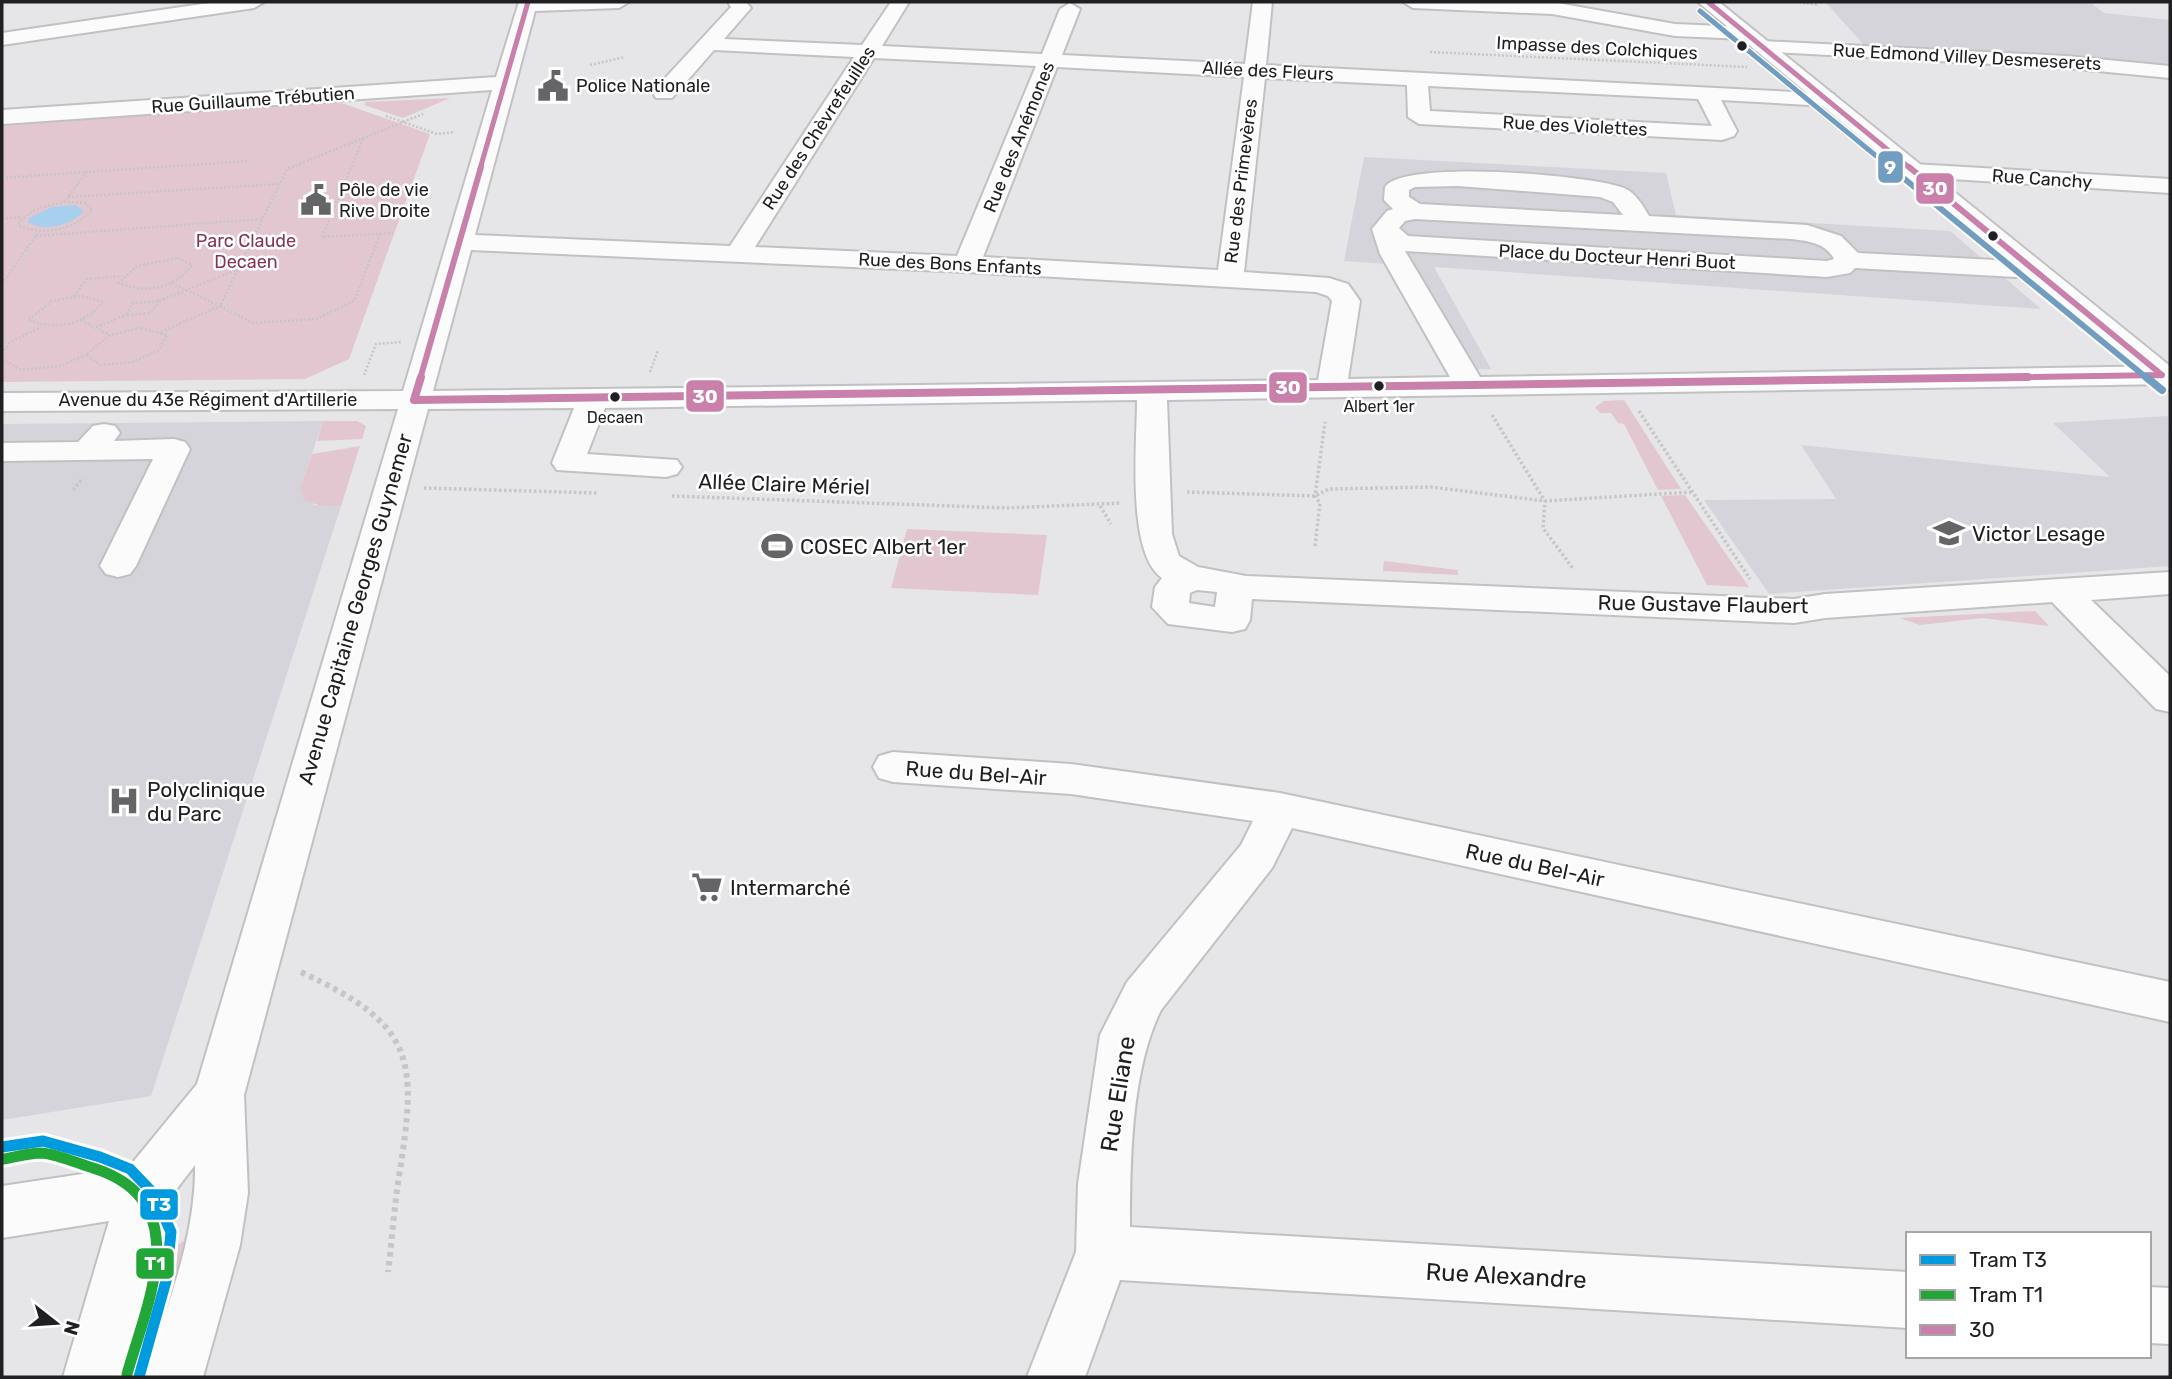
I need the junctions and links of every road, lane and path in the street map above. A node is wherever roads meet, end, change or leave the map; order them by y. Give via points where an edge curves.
1 (254, 2) edge
2 (619, 2) edge
3 (737, 2) edge
4 (900, 2) edge
5 (1413, 2) edge
6 (1707, 2) edge
7 (1798, 2) edge
8 (528, 4) edge
9 (1819, 5) dead end
10 (1070, 9) dead end
11 (1262, 11) edge
12 (2, 39) edge
13 (1754, 40) junction
14 (709, 44) junction
15 (869, 51) junction
16 (1430, 52) dead end
17 (625, 58) dead end
18 (1049, 60) junction
19 (590, 65) dead end
20 (1750, 68) dead end
21 (1255, 71) junction
22 (2170, 72) edge
23 (1417, 79) junction
24 (505, 83) junction
25 (664, 93) dead end
26 (1706, 93) junction
27 (1826, 99) junction
28 (2, 117) edge
29 (403, 122) dead end
30 (363, 138) junction
31 (249, 161) dead end
32 (1913, 171) junction
33 (87, 172) junction
34 (2, 178) edge
35 (280, 184) junction
36 (2170, 186) edge
37 (68, 197) junction
38 (64, 202) junction
39 (22, 217) junction
40 (2, 219) edge
41 (262, 219) junction
42 (39, 231) junction
43 (1387, 232) junction
44 (394, 233) dead end
45 (380, 234) junction
46 (36, 236) junction
47 (459, 242) junction
48 (738, 253) junction
49 (1848, 260) junction
50 (967, 264) junction
51 (236, 270) junction
52 (2034, 270) junction
53 (123, 276) junction
54 (1230, 278) junction
55 (172, 283) junction
56 (2, 285) edge
57 (186, 290) junction
58 (74, 296) junction
59 (159, 301) junction
60 (220, 306) junction
61 (125, 315) junction
62 (81, 320) junction
63 (42, 327) junction
64 (95, 328) junction
65 (161, 331) junction
66 (110, 336) junction
67 (402, 342) dead end
68 (2, 354) edge
69 (86, 355) junction
70 (2, 359) edge
71 (2167, 377) edge
72 (363, 378) dead end
73 (1459, 387) junction
74 (1331, 389) junction
75 (1152, 390) junction
76 (414, 400) junction
77 (593, 400) junction
78 (132, 401) junction
79 (2, 402) edge
80 (1637, 407) dead end
81 (1458, 415) dead end
82 (1492, 415) dead end
83 (1325, 422) dead end
84 (88, 451) junction
85 (2, 452) edge
86 (666, 481) joint
87 (423, 488) dead end
88 (1182, 492) dead end
89 (1692, 492) junction
90 (611, 494) dead end
91 (1315, 496) junction
92 (1545, 500) junction
93 (1129, 503) dead end
94 (1100, 506) junction
95 (1111, 524) dead end
96 (1315, 546) dead end
97 (118, 566) dead end
98 (1574, 570) dead end
99 (1751, 580) dead end
100 (2170, 583) edge
101 (2061, 591) junction
102 (2170, 699) edge
103 (893, 767) dead end
104 (1280, 809) junction
105 (301, 972) dead end
106 (2170, 1002) edge
107 (219, 1095) junction
108 (146, 1187) junction
109 (2, 1212) edge
110 (1104, 1252) junction
111 (388, 1272) dead end
112 (1906, 1300) edge
113 (2151, 1315) edge
114 (2170, 1316) edge
115 (92, 1377) edge
116 (174, 1377) edge
117 (1056, 1377) edge

1 - 12 street
2 - 8 street
3 - 14 street via 741,8
4 - 15 street, Rue des Chèvrefeuilles
5 - 13 street, Rue Edmond Villey Desmeserets via 1552,8
6 - 13 street
7 - 9 path
8 - 24 street, Avenue Capitaine Georges Guynemer
10 - 18 street, Rue des Anémones
11 - 21 street, Rue des Primevères
13 - 22 street, Rue Edmond Villey Desmeserets
13 - 27 street
14 - 15 street, Allée des Fleurs
14 - 25 street
15 - 18 street, Allée des Fleurs
15 - 48 street, Rue des Chèvrefeuilles
16 - 20 path, Impasse des Colchiques
17 - 19 path
18 - 21 street, Allée des Fleurs
18 - 50 street, Rue des Anémones
21 - 23 street, Allée des Fleurs
21 - 54 street, Rue des Primevères
23 - 26 street, Allée des Fleurs
23 - 26 street, Rue des Violettes via 1419,117 1722,134 1726,131
24 - 28 street, Rue Guillaume Trébutien
24 - 47 street, Avenue Capitaine Georges Guynemer
26 - 27 street, Allée des Fleurs
27 - 32 street
29 - 30 path
30 - 35 path via 287,169
30 - 45 path via 321,237
31 - 33 path
32 - 36 street, Rue Canchy
32 - 52 street
33 - 34 path
33 - 37 path
35 - 37 path
35 - 41 path
37 - 38 path
38 - 39 path via 36,208
38 - 42 path via 85,203 92,210 77,222
39 - 40 path
39 - 42 path via 20,226
41 - 46 path
41 - 51 path
42 - 46 path
43 - 49 street, Place du Docteur Henri Buot via 1410,244 1827,269
43 - 49 street, Place du Docteur Henri Buot via 1392,219 1414,211 1807,233 1831,241
43 - 73 street via 1393,254
44 - 45 path
45 - 60 path via 354,301 316,319 253,323
46 - 56 path
47 - 48 street, Rue des Bons Enfants
47 - 76 street, Avenue Capitaine Georges Guynemer
48 - 50 street, Rue des Bons Enfants
49 - 52 street, Place du Docteur Henri Buot
50 - 54 street, Rue des Bons Enfants
51 - 57 path
51 - 60 path
52 - 71 street
53 - 55 path via 119,283 132,290
53 - 55 path via 150,260 178,258 192,265 185,277
53 - 58 path via 87,279
54 - 74 street, Rue des Bons Enfants via 1319,284 1344,295
55 - 57 path
57 - 59 path
57 - 60 path
58 - 62 path via 89,295 102,302 94,314
58 - 63 path via 38,307 28,320
59 - 61 path via 151,313
59 - 61 path via 133,303
60 - 65 path
61 - 64 path
62 - 63 path
62 - 64 path
63 - 68 path via 9,343
64 - 66 path
65 - 66 path via 121,331
65 - 69 path via 167,335 159,350 133,362 101,365
66 - 69 path via 94,342
67 - 72 path via 376,345
69 - 70 path via 60,366 21,370
71 - 73 street, Avenue du 43e Régiment d'Artillerie
73 - 74 street, Avenue du 43e Régiment d'Artillerie
73 - 81 street
74 - 75 street, Avenue du 43e Régiment d'Artillerie
75 - 77 street, Avenue du 43e Régiment d'Artillerie
75 - 101 street, Rue Gustave Flaubert via 1155,534 1160,556 1173,572 1191,577 1235,586 1794,611
76 - 77 street, Avenue du 43e Régiment d'Artillerie
76 - 78 street, Avenue du 43e Régiment d'Artillerie
76 - 107 street, Avenue Capitaine Georges Guynemer
77 - 86 street via 568,463
78 - 79 street, Avenue du 43e Régiment d'Artillerie
78 - 84 street
80 - 89 path
82 - 92 path
83 - 91 path
84 - 85 street
84 - 97 street via 174,449
86 - 94 path, Allée Claire Mériel via 1008,508
87 - 90 path
88 - 91 path
89 - 92 path
89 - 99 path
91 - 92 path via 1329,488 1431,487
91 - 96 path via 1320,503
92 - 98 path via 1543,528
93 - 94 path, Allée Claire Mériel
94 - 95 path
100 - 101 street, Rue Gustave Flaubert
101 - 102 street
103 - 104 street, Rue du Bel-Air via 1071,779
104 - 106 street, Rue du Bel-Air
104 - 110 street, Rue Eliane via 1257,856 1144,996 1124,1035 1104,1184
105 - 111 path via 345,993 366,1010 401,1046 408,1063 411,1082
107 - 108 street, Avenue Capitaine Georges Guynemer
107 - 116 street, Avenue Capitaine Georges Guynemer via 222,1193 213,1245
108 - 109 street
108 - 115 street, Avenue Capitaine Georges Guynemer
110 - 112 street, Rue Alexandre
110 - 117 street, Rue Eliane
113 - 114 street

